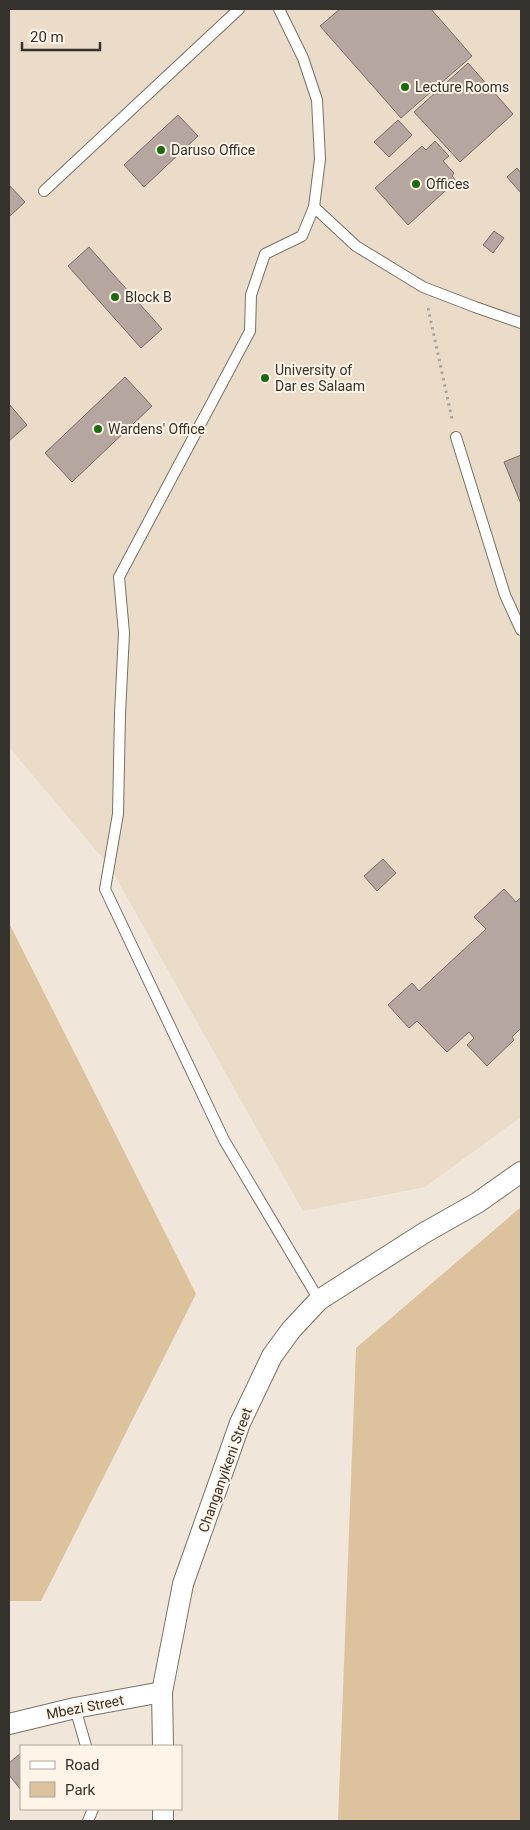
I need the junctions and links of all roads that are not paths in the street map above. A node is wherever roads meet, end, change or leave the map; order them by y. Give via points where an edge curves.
1 (239, 9) edge
2 (279, 9) edge
3 (44, 191) dead end
4 (314, 207) junction
5 (521, 323) edge
6 (456, 437) road end
7 (521, 630) edge
8 (521, 1172) edge
9 (319, 1300) junction
10 (162, 1692) junction
11 (75, 1708) junction
12 (9, 1724) edge
13 (86, 1745) edge
14 (163, 1745) edge

1 - 3 lane
2 - 4 lane via 303,58 317,100 320,159
4 - 5 lane via 356,246 423,287
4 - 9 lane via 302,236 265,254 251,294 250,331 119,578 124,633 118,814 105,889 224,1140
6 - 7 lane via 505,595
8 - 9 street, Changanyikeni Street via 477,1203
9 - 10 street, Changanyikeni Street via 272,1356 240,1423 183,1584
10 - 11 street, Mbezi Street
10 - 14 street, Changanyikeni Street
11 - 12 street, Mbezi Street
11 - 13 lane

